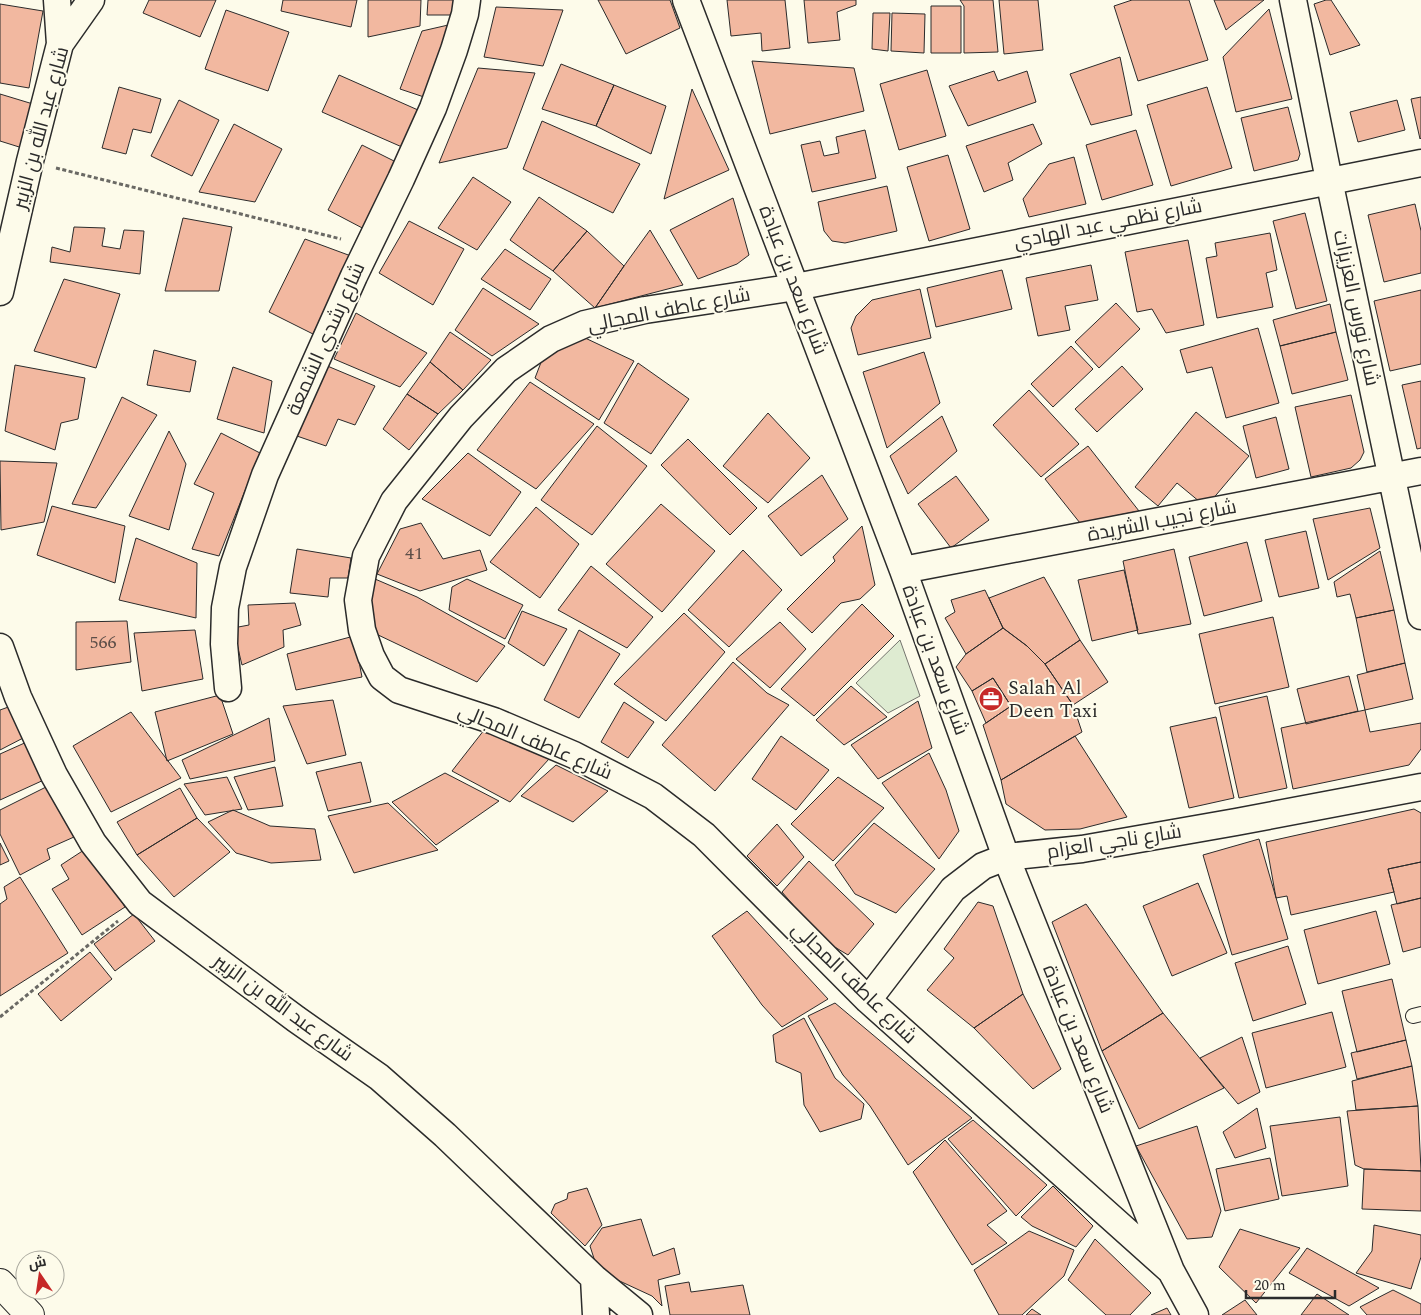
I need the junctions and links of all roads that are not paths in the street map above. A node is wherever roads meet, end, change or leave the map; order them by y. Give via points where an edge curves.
1 (57, 0) edge
2 (90, 0) edge
3 (467, 0) edge
4 (686, 0) edge
5 (1293, 0) edge
6 (60, 44) junction
7 (1421, 163) edge
8 (1329, 180) junction
9 (796, 287) junction
10 (0, 292) edge
11 (1421, 471) edge
12 (1392, 477) junction
13 (903, 570) junction
14 (1421, 616) edge
15 (0, 647) edge
16 (228, 688) dead end
17 (1421, 787) edge
18 (1006, 857) junction
19 (868, 1000) junction
20 (1172, 1271) junction
21 (594, 1278) junction
22 (0, 1283) edge
23 (30, 1315) edge
24 (596, 1315) edge
25 (639, 1315) edge
26 (1195, 1315) edge

1 - 6 street
2 - 6 street, شارع عبد الله بن الزبير
3 - 16 street, شارع رشدي الشمعة via 466,14 433,108 265,475 233,567 225,608
4 - 9 street, شارع سعد بن عبادة
5 - 8 street, شارع نورس العزيزات
6 - 10 street, شارع عبد الله بن الزبير
7 - 8 street, شارع نظمي عبد الهادي
8 - 9 street, شارع نظمي عبد الهادي
8 - 12 street, شارع نورس العزيزات
9 - 13 street, شارع سعد بن عبادة
9 - 19 street, شارع عاطف المجالي via 645,310 585,324 551,339 506,370 461,417 394,501 366,556 358,600 362,630 382,677 399,690 494,721 574,755 653,796 704,835
11 - 12 street, شارع نجيب الشريدة
12 - 13 street, شارع نجيب الشريدة
12 - 14 street, شارع نورس العزيزات
13 - 18 street, شارع سعد بن عبادة
15 - 21 street, شارع عبد الله بن الزبير via 18,697 54,775 93,843 140,903 379,1078 445,1135
17 - 18 street, شارع ناجي العزام via 1082,849
18 - 19 street, شارع ناجي العزام via 982,866 953,889
18 - 20 street, شارع سعد بن عبادة
19 - 20 street, شارع عاطف المجالي
20 - 26 street, شارع سعد بن عبادة
21 - 24 street
21 - 25 street, شارع عبد الله بن الزبير
22 - 23 highway

